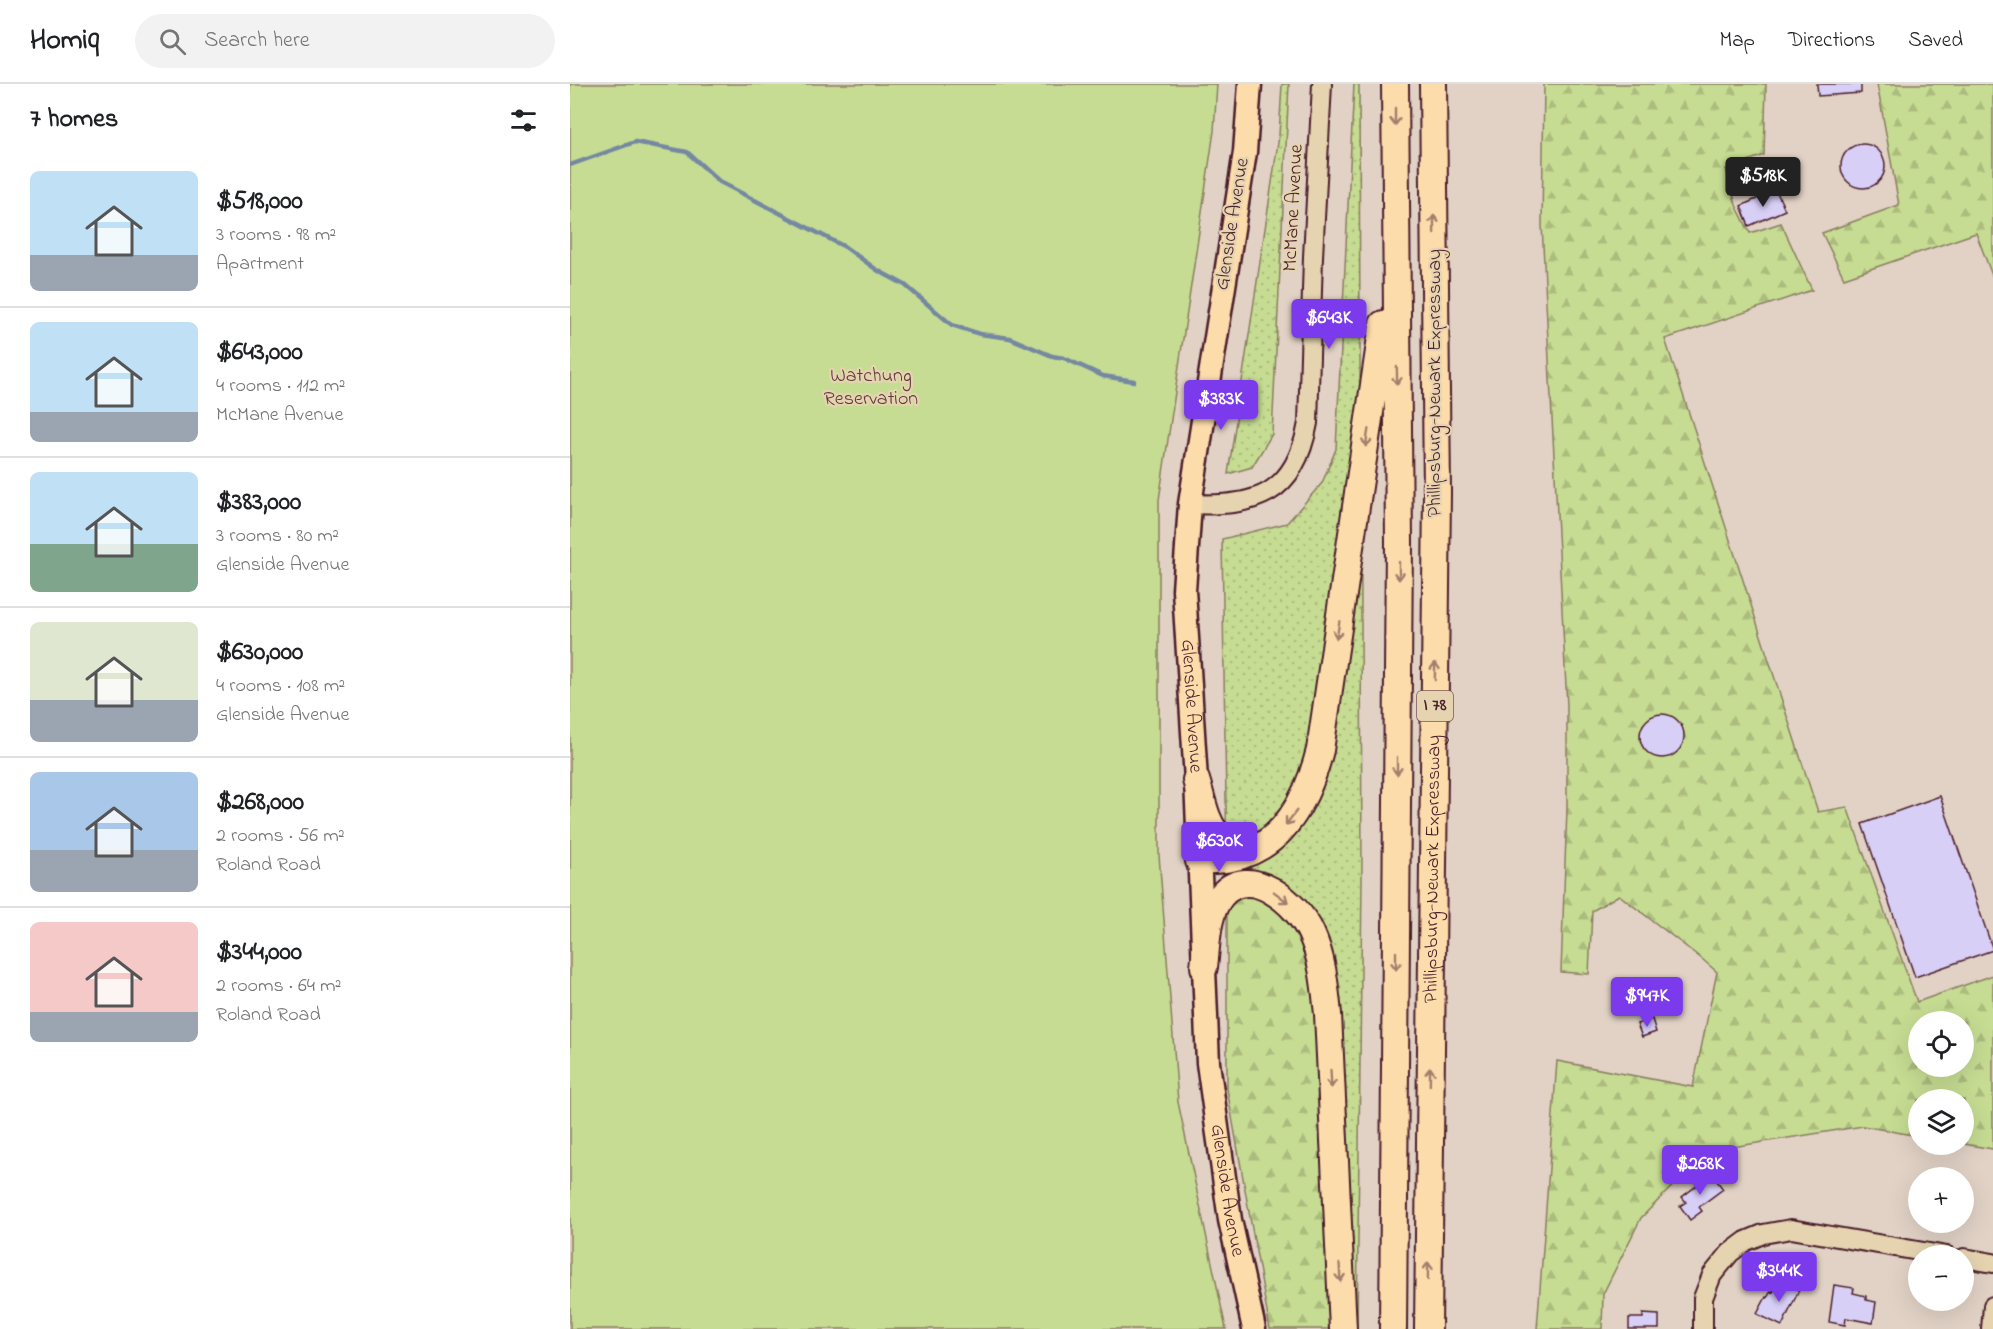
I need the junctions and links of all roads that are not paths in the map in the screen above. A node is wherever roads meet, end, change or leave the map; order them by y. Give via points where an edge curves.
1 (1250, 84) edge
2 (1322, 84) edge
3 (1395, 84) edge
4 (1432, 84) edge
5 (1394, 150) junction
6 (1190, 504) junction
7 (1196, 780) junction
8 (1255, 849) junction
9 (1199, 869) junction
10 (1252, 882) junction
11 (1203, 967) junction
12 (1908, 1249) edge
13 (1974, 1260) edge
14 (1993, 1263) edge
15 (1993, 1306) edge
16 (1254, 1329) edge
17 (1343, 1329) edge
18 (1393, 1329) edge
19 (1428, 1329) edge
20 (1702, 1329) edge
21 (1991, 1329) edge

1 - 6 main road, Glenside Avenue via 1245,152
2 - 6 street, McMane Avenue via 1304,446 1282,481 1266,494 1229,504
3 -> 5 highway, Phillipsburg-Newark Expressway / I 78
19 -> 4 highway, Phillipsburg-Newark Expressway / I 78 via 1437,493
5 -> 8 highway via 1382,338 1320,750 1298,809 1277,834
5 -> 18 highway, Phillipsburg-Newark Expressway / I 78 via 1399,542
6 - 7 main road, Glenside Avenue via 1184,590
7 - 8 highway via 1209,821 1220,839 1240,848
7 - 9 main road, Glenside Avenue
8 - 9 highway
9 - 10 highway
9 - 11 main road, Glenside Avenue
10 - 11 highway via 1232,887 1216,904
10 -> 17 highway via 1277,894 1302,918 1316,944 1323,970
11 - 16 main road, Glenside Avenue via 1211,1086 1230,1220
12 - 20 street via 1791,1229 1763,1234 1730,1253 1712,1275 1703,1298
13 - 14 street
15 - 21 street

